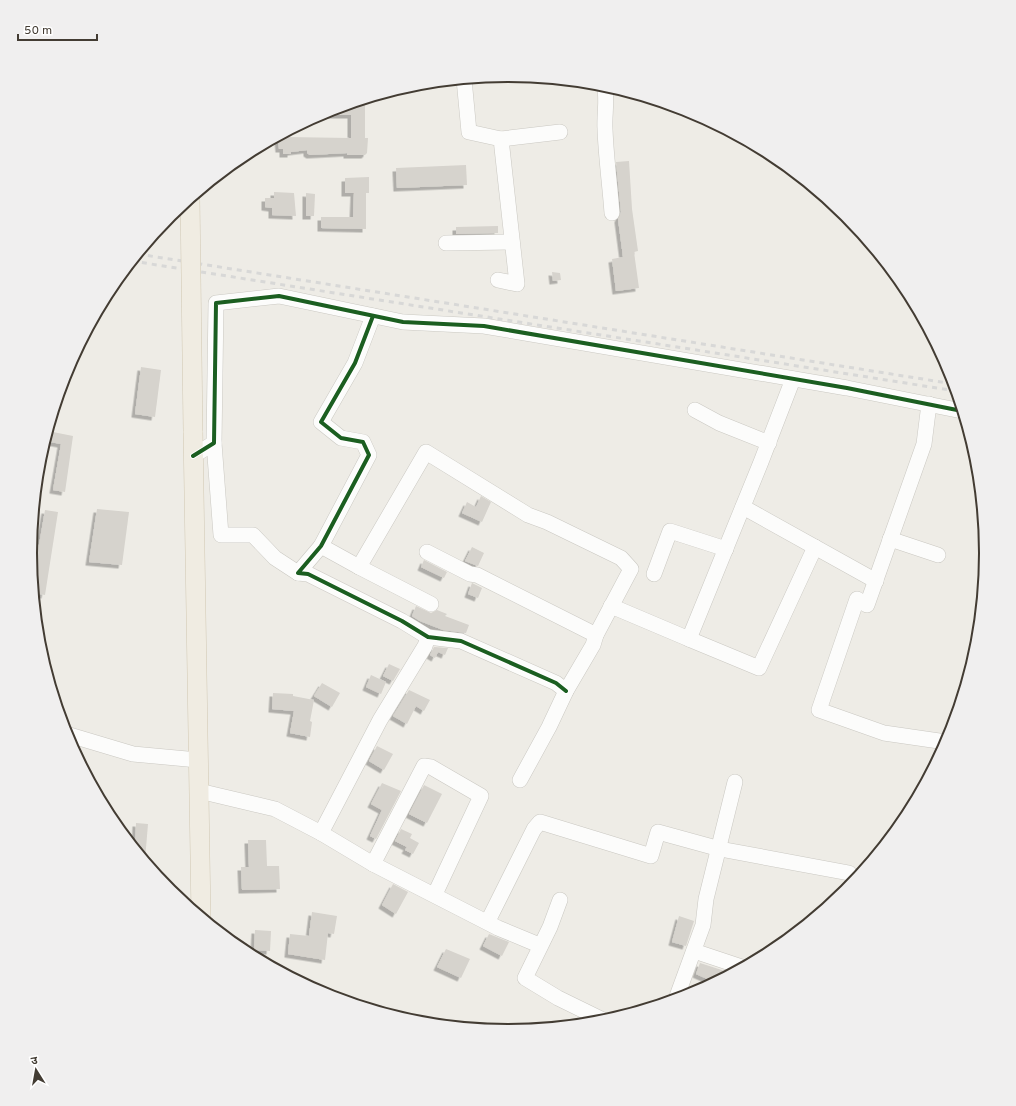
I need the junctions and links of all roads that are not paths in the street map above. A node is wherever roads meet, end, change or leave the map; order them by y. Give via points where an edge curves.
1 (464, 84) edge
2 (606, 92) edge
3 (560, 132) dead end
4 (501, 139) junction
5 (190, 206) edge
6 (612, 213) dead end
7 (512, 242) junction
8 (446, 243) dead end
9 (498, 280) dead end
10 (373, 316) junction
11 (793, 379) junction
12 (929, 404) junction
13 (695, 410) dead end
14 (956, 410) edge
15 (214, 443) junction
16 (769, 443) junction
17 (193, 456) junction
18 (743, 507) junction
19 (890, 539) junction
20 (321, 546) junction
21 (815, 547) junction
22 (726, 549) junction
23 (427, 552) dead end
24 (938, 556) dead end
25 (359, 567) junction
26 (298, 574) junction
27 (654, 574) dead end
28 (876, 581) junction
29 (430, 604) dead end
30 (610, 606) junction
31 (596, 635) junction
32 (428, 637) junction
33 (689, 639) junction
34 (566, 690) junction
35 (75, 737) edge
36 (939, 741) edge
37 (198, 760) junction
38 (520, 780) dead end
39 (735, 782) dead end
40 (199, 791) junction
41 (321, 833) junction
42 (720, 849) junction
43 (373, 864) junction
44 (849, 873) dead end
45 (435, 894) junction
46 (560, 900) dead end
47 (201, 910) edge
48 (488, 921) junction
49 (539, 945) junction
50 (694, 951) junction
51 (736, 965) edge
52 (682, 990) edge
53 (595, 1016) edge

1 - 4 street via 468,132
2 - 6 street via 605,126
3 - 4 street
4 - 7 street
5 - 17 main road, bridge
7 - 8 street
7 - 9 street via 517,284
10 - 11 street via 403,322 484,326
10 - 15 street via 279,296 216,304
10 - 20 street via 355,363 321,422 341,438 364,442 369,455
11 - 12 street
11 - 16 street
12 - 14 street
12 - 19 street via 924,444
13 - 16 street via 718,423
15 - 17 street
15 - 26 street via 221,535 253,535 275,558
16 - 18 street
17 - 37 main road
18 - 21 street
18 - 22 street
19 - 24 street
19 - 28 street
20 - 25 street
20 - 26 street
21 - 28 street
21 - 33 street via 759,668
22 - 27 street via 670,531
22 - 33 street
23 - 31 street
25 - 29 street
25 - 30 street via 426,452 528,515 548,522 621,558 630,569
26 - 32 street via 308,574 402,621
28 - 36 street via 867,605 857,599 819,710 884,733
30 - 31 street
30 - 33 street
31 - 34 street via 593,645
32 - 34 street via 461,641
32 - 41 street via 380,720
34 - 38 street
35 - 37 street via 133,754
37 - 40 main road
39 - 42 street
40 - 41 street via 274,809
40 - 47 main road
41 - 43 street
42 - 44 street
42 - 48 street via 658,832 652,856 540,822 534,829
42 - 50 street via 706,899 703,925
43 - 45 street
43 - 45 street via 424,766 431,767 481,796
45 - 48 street
46 - 49 street via 550,927
48 - 49 street via 498,928
49 - 53 street via 525,978
50 - 51 street
50 - 52 street

